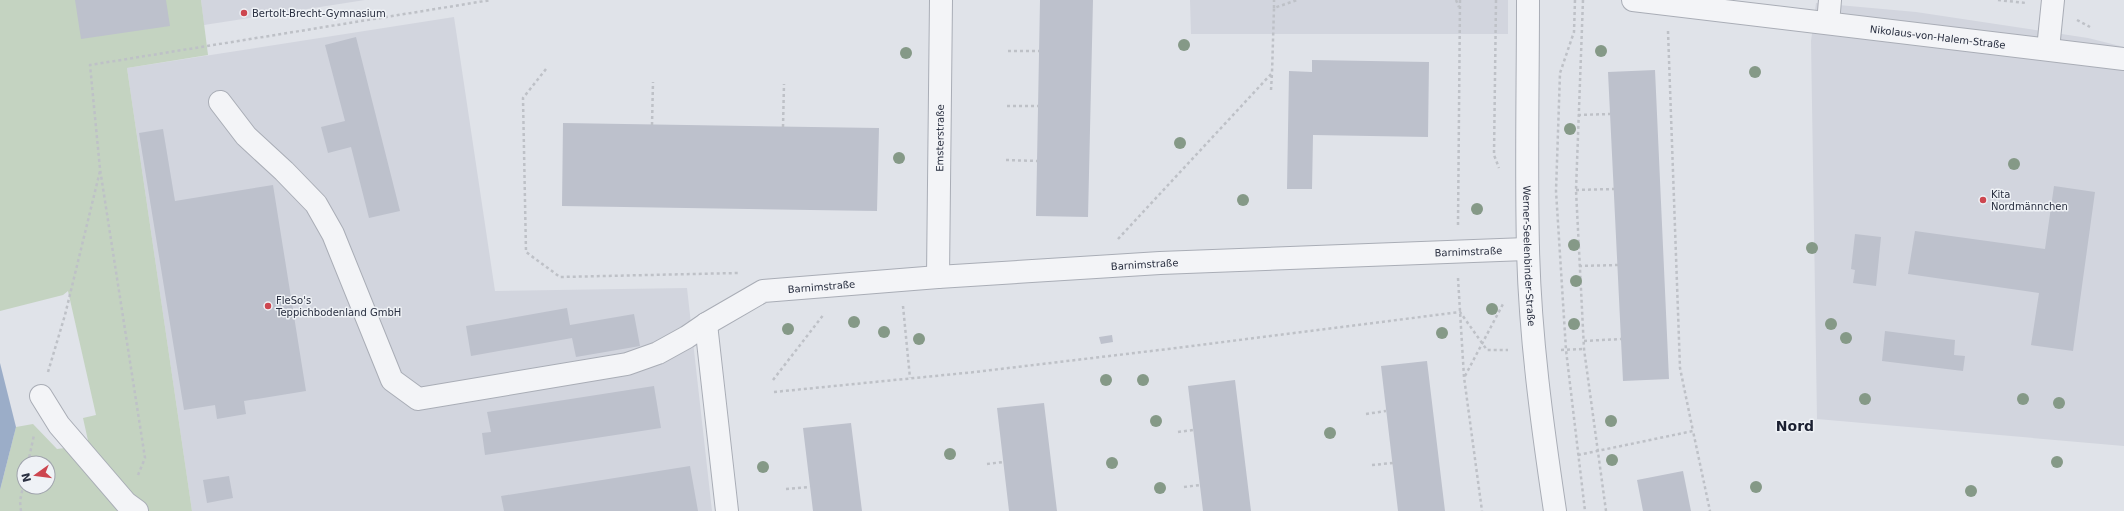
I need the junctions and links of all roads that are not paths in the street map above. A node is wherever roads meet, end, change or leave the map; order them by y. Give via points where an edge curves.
1 (941, 0) edge
2 (1528, 0) edge
3 (1633, 0) edge
4 (1830, 0) edge
5 (2053, 0) edge
6 (1828, 23) junction
7 (2048, 49) junction
8 (2124, 59) edge
9 (220, 102) dead end
10 (1528, 250) junction
11 (938, 276) junction
12 (706, 324) junction
13 (41, 396) road end
14 (131, 507) edge
15 (727, 511) edge
16 (1555, 511) edge

1 - 11 street, Emsterstraße
2 - 10 street, Werner-Seelenbinder-Straße
3 - 6 street, Nikolaus-von-Halem-Straße
4 - 6 street
5 - 7 street
6 - 7 street, Nikolaus-von-Halem-Straße
7 - 8 street, Nikolaus-von-Halem-Straße
9 - 12 street via 246,136 316,204 333,234 392,380 418,399 626,364 658,352
10 - 11 street, Barnimstraße via 1191,262
10 - 16 street, Werner-Seelenbinder-Straße via 1535,350
11 - 12 street, Barnimstraße via 763,291
12 - 15 street
13 - 14 street via 59,425

